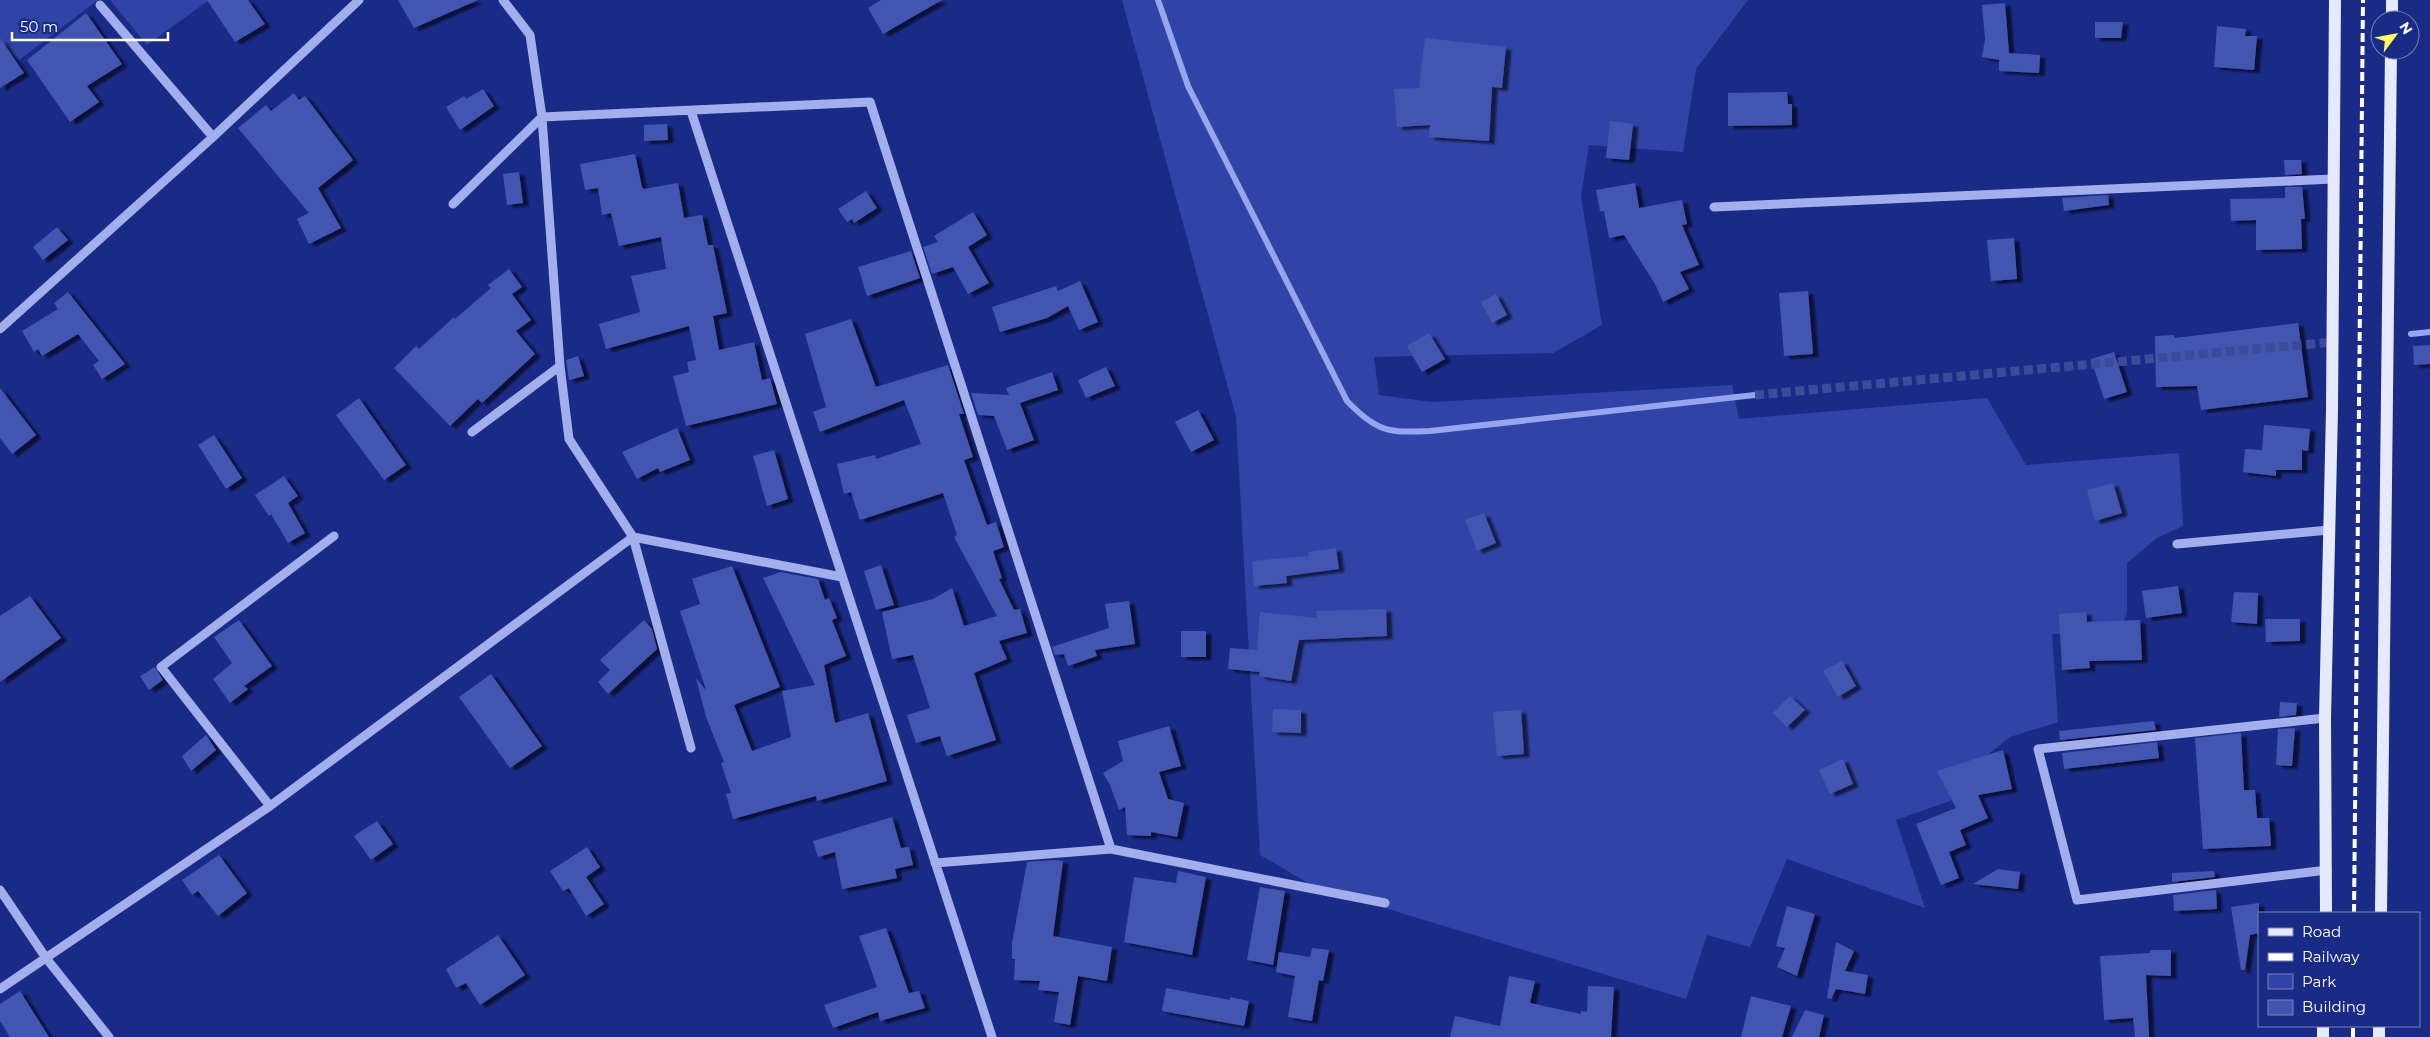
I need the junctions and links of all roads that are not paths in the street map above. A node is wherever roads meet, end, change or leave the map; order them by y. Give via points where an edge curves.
1 (359, 0) edge
2 (503, 0) edge
3 (2335, 0) edge
4 (100, 5) dead end
5 (2391, 60) edge
6 (691, 111) junction
7 (542, 117) junction
8 (213, 137) junction
9 (2333, 179) junction
10 (453, 204) dead end
11 (1714, 207) dead end
12 (0, 329) edge
13 (560, 366) junction
14 (472, 432) dead end
15 (2330, 530) junction
16 (334, 536) dead end
17 (633, 537) junction
18 (2177, 544) dead end
19 (842, 577) junction
20 (2325, 718) junction
21 (691, 748) dead end
22 (270, 806) junction
23 (1111, 849) junction
24 (935, 863) junction
25 (2327, 870) junction
26 (0, 890) edge
27 (1385, 903) dead end
28 (2326, 912) edge
29 (2380, 912) edge
30 (46, 958) junction
31 (0, 989) edge
32 (109, 1037) edge
33 (992, 1037) edge

1 - 8 street
2 - 7 street via 530,34
3 - 9 main road
4 - 8 street
5 - 29 main road
6 - 7 street
6 - 19 street
6 - 23 street via 870,102
7 - 10 street
7 - 13 street
8 - 12 street
9 - 11 street
9 - 15 main road
13 - 14 street
13 - 17 street via 569,439
15 - 18 street
15 - 20 main road
16 - 22 street via 161,668
17 - 19 street
17 - 21 street
17 - 22 street
19 - 24 street
20 - 25 main road
20 - 25 street via 2038,749 2077,900
22 - 30 street
23 - 24 street
23 - 27 street
24 - 33 street
25 - 28 main road
26 - 30 street
30 - 31 street
30 - 32 street

